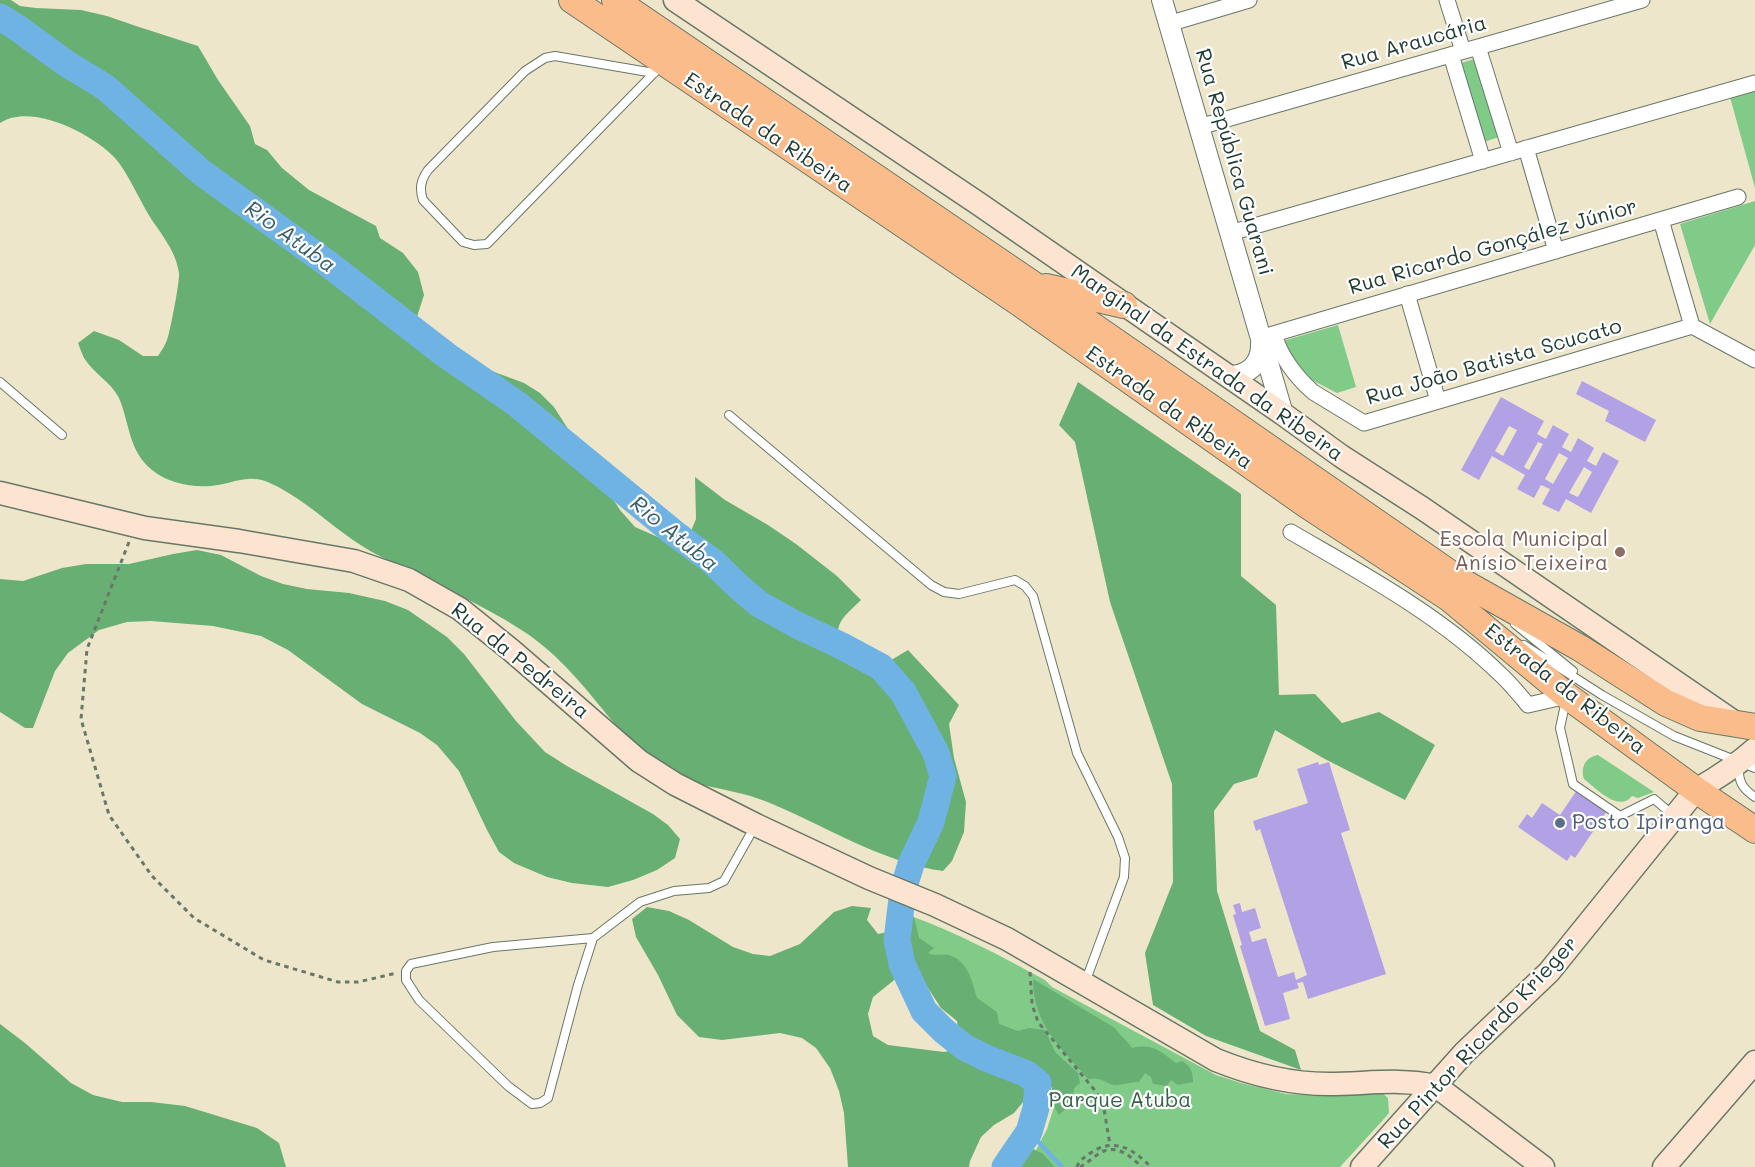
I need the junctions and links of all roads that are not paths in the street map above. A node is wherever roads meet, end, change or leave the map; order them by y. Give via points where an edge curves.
1 (572, 0) edge
2 (615, 0) edge
3 (675, 0) edge
4 (1162, 0) edge
5 (1249, 0) edge
6 (1447, 0) edge
7 (1642, 0) edge
8 (1168, 24) junction
9 (1478, 47) junction
10 (1457, 53) junction
11 (659, 68) junction
12 (1755, 83) edge
13 (1199, 127) junction
14 (1518, 151) junction
15 (1483, 161) junction
16 (1738, 197) dead end
17 (1661, 220) junction
18 (1230, 233) junction
19 (1556, 251) junction
20 (1031, 283) junction
21 (1407, 294) junction
22 (1124, 305) junction
23 (1692, 326) junction
24 (1267, 336) junction
25 (1755, 360) edge
26 (1228, 376) junction
27 (0, 382) edge
28 (1438, 401) junction
29 (1283, 414) junction
30 (729, 415) dead end
31 (62, 435) dead end
32 (0, 493) edge
33 (1291, 532) dead end
34 (1455, 589) junction
35 (1507, 634) dead end
36 (1516, 640) dead end
37 (1602, 695) junction
38 (1567, 696) junction
39 (1747, 726) edge
40 (1751, 760) edge
41 (1696, 790) junction
42 (1755, 797) edge
43 (1675, 817) junction
44 (756, 825) junction
45 (1755, 830) edge
46 (593, 938) junction
47 (1084, 984) junction
48 (1755, 1062) edge
49 (1436, 1086) junction
50 (1362, 1167) edge
51 (1543, 1167) edge
52 (1664, 1167) edge

1 - 11 main road, Estrada da Ribeira
2 - 20 main road, Estrada da Ribeira
3 - 22 main road, Marginal da Estrada da Ribeira
4 - 8 street, Rua República Guarani
5 - 8 street
6 - 10 street
7 - 9 street, Rua Araucária
8 - 13 street, Rua República Guarani
9 - 10 street, Rua Araucária
9 - 14 street
10 - 13 street, Rua Araucária
10 - 15 street
11 - 11 lane via 487,243 463,242 423,200 421,185 428,170 525,71 545,58
11 - 34 main road, Estrada da Ribeira via 1018,302 1307,505
12 - 14 street
13 - 18 street, Rua República Guarani
14 - 15 street
14 - 19 street
15 - 18 street
16 - 17 street, Rua Ricardo Gonçález Júnior
17 - 19 street, Rua Ricardo Gonçález Júnior
17 - 23 street
18 - 24 street, Rua República Guarani
19 - 21 street, Rua Ricardo Gonçález Júnior
20 - 22 main road
20 - 34 main road, Estrada da Ribeira
21 - 24 street, Rua Ricardo Gonçález Júnior
21 - 28 street
22 - 26 main road, Marginal da Estrada da Ribeira
23 - 25 street
23 - 28 street, Rua João Batista Scucato
24 - 26 street, Rua República Guarani via 1255,366 1238,376
24 - 28 street, Rua João Batista Scucato via 1305,386 1364,423
24 - 29 street, Rua República Guarani
26 - 29 main road, Marginal da Estrada da Ribeira
27 - 31 lane
29 - 39 main road, Marginal da Estrada da Ribeira
30 - 47 lane via 931,585 959,594 1015,580 1033,596 1077,753 1125,858 1124,877
32 - 44 main road, Rua da Pedreira via 133,525 354,561 409,580 460,609 639,761
33 - 38 street via 1441,626 1488,662 1528,705
34 - 35 lane
34 - 37 lane
34 - 38 main road, Estrada da Ribeira
34 - 39 main road, Estrada da Ribeira via 1580,648 1666,703 1700,718
36 - 37 lane
37 - 40 lane via 1674,736
38 - 41 main road, Estrada da Ribeira
38 - 43 lane via 1560,728 1573,784 1620,816 1654,799
40 - 41 main road, Rua Pintor Ricardo Krieger
40 - 42 lane via 1739,773 1745,790
41 - 43 main road, Rua Pintor Ricardo Krieger
41 - 45 main road, Estrada da Ribeira
43 - 49 main road, Rua Pintor Ricardo Krieger via 1550,972 1464,1053
44 - 46 lane via 724,880 710,888 674,891 640,902
44 - 47 main road, Rua da Pedreira via 935,905 1031,952
46 - 46 lane via 548,1098 532,1104 508,1086 419,1000 406,980 411,964 493,947
47 - 49 main road, Rua da Pedreira via 1216,1060 1248,1072 1308,1083 1400,1080
48 - 52 main road
49 - 50 main road, Rua Pintor Ricardo Krieger
49 - 51 main road

